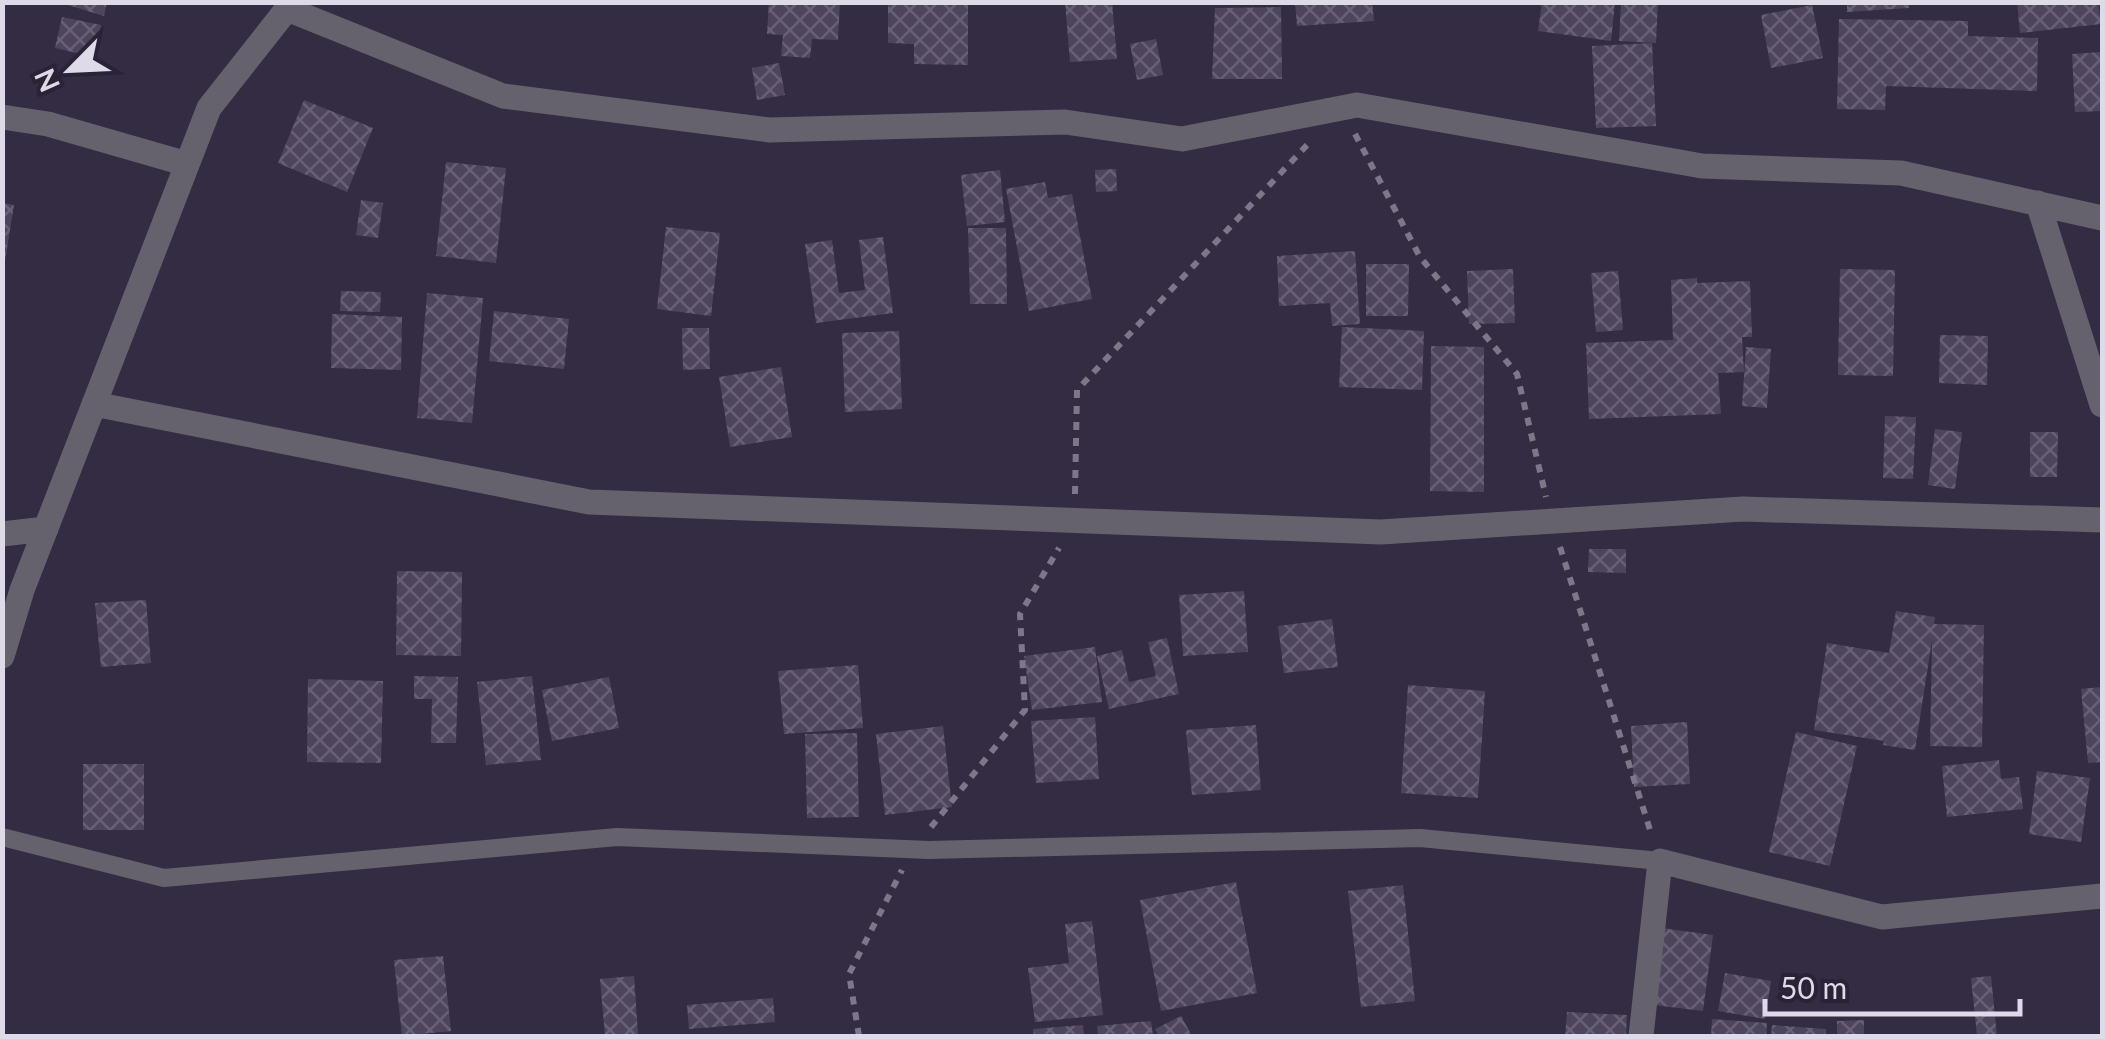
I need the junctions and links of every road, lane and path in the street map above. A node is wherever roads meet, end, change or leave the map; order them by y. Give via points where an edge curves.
1 (287, 6) edge
2 (1342, 108) junction
3 (2, 118) edge
4 (187, 164) junction
5 (2038, 203) junction
6 (2102, 218) edge
7 (94, 404) junction
8 (2102, 405) edge
9 (1075, 520) junction
10 (2102, 520) edge
11 (1552, 521) junction
12 (46, 528) junction
13 (2, 534) edge
14 (2, 656) edge
15 (2, 837) edge
16 (914, 849) junction
17 (1660, 861) junction
18 (2102, 896) edge
19 (858, 1036) edge
20 (1641, 1036) edge

1 - 2 street via 503,96 770,130 1064,122 1182,139
1 - 4 street via 209,108
2 - 5 street via 1357,105 1702,166 1901,173
2 - 9 path via 1077,390
2 - 11 path via 1420,257 1518,374
3 - 4 street via 48,124
4 - 7 street
5 - 6 street
5 - 8 street
7 - 9 street via 589,502
7 - 12 street
9 - 11 street via 1381,532
9 - 16 path via 1020,614 1025,710
10 - 11 street via 1743,509
11 - 17 path
12 - 13 street
12 - 14 street
15 - 16 lane via 164,878 617,837
16 - 17 lane via 1420,838
16 - 19 path via 849,974
17 - 18 street via 1882,917
17 - 20 street

